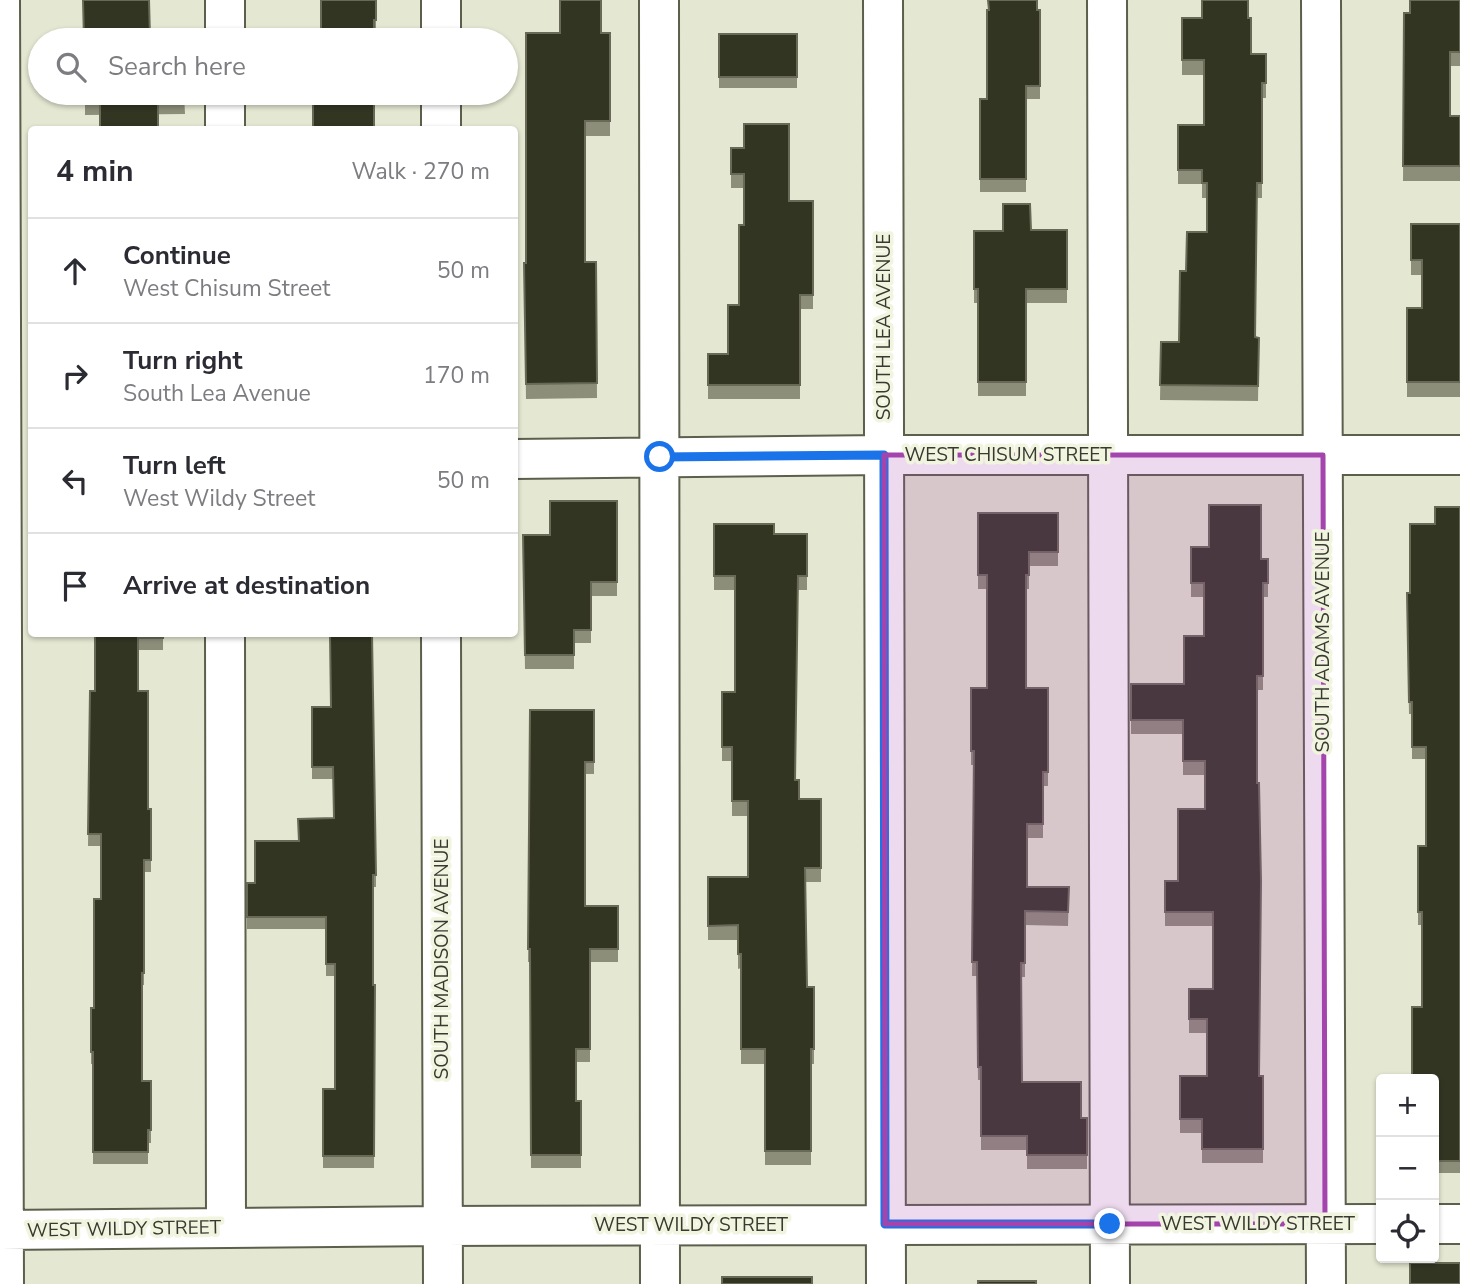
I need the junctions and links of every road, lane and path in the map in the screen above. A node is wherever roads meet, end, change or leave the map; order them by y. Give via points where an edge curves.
1 (0, 0) edge
2 (225, 0) edge
3 (441, 0) edge
4 (659, 0) edge
5 (883, 0) edge
6 (1107, 0) edge
7 (1321, 0) edge
8 (225, 28) edge
9 (441, 28) edge
10 (225, 105) edge
11 (441, 105) edge
12 (225, 126) edge
13 (441, 126) edge
14 (884, 455) junction
15 (1109, 455) junction
16 (1323, 455) junction
17 (1460, 455) edge
18 (660, 457) junction
19 (0, 459) edge
20 (28, 459) edge
21 (518, 459) edge
22 (225, 637) edge
23 (441, 637) edge
24 (1, 702) edge
25 (1, 992) edge
26 (885, 1224) junction
27 (1110, 1224) junction
28 (1325, 1224) junction
29 (1376, 1224) edge
30 (1439, 1224) edge
31 (1460, 1224) edge
32 (660, 1225) junction
33 (442, 1226) junction
34 (226, 1228) junction
35 (2, 1230) edge
36 (4, 1284) edge
37 (443, 1284) edge
38 (660, 1284) edge
39 (886, 1284) edge
40 (1110, 1284) edge
41 (1326, 1284) edge

1 - 19 street
2 - 8 street
3 - 9 street
4 - 18 street
5 - 14 street, SOUTH LEA AVENUE
6 - 15 street
7 - 16 street, SOUTH ADAMS AVENUE
10 - 12 street
11 - 13 street
14 - 15 street, WEST CHISUM STREET
14 - 18 street, WEST CHISUM STREET
14 - 26 street, SOUTH LEA AVENUE
15 - 16 street, WEST CHISUM STREET
15 - 27 street
16 - 17 street, WEST CHISUM STREET
16 - 28 street, SOUTH ADAMS AVENUE
18 - 21 street, WEST CHISUM STREET
18 - 32 street
19 - 20 street
19 - 24 street
22 - 34 street
23 - 33 street, SOUTH MADISON AVENUE
24 - 25 street
25 - 35 street
26 - 27 street, WEST WILDY STREET
26 - 32 street, WEST WILDY STREET
26 - 39 street, SOUTH LEA AVENUE
27 - 28 street, WEST WILDY STREET
27 - 40 street
28 - 29 street, WEST WILDY STREET
28 - 41 street, SOUTH ADAMS AVENUE
30 - 31 street
32 - 33 street, WEST WILDY STREET
32 - 38 street
33 - 34 street, WEST WILDY STREET
33 - 37 street, SOUTH MADISON AVENUE
34 - 35 street, WEST WILDY STREET
35 - 36 street

